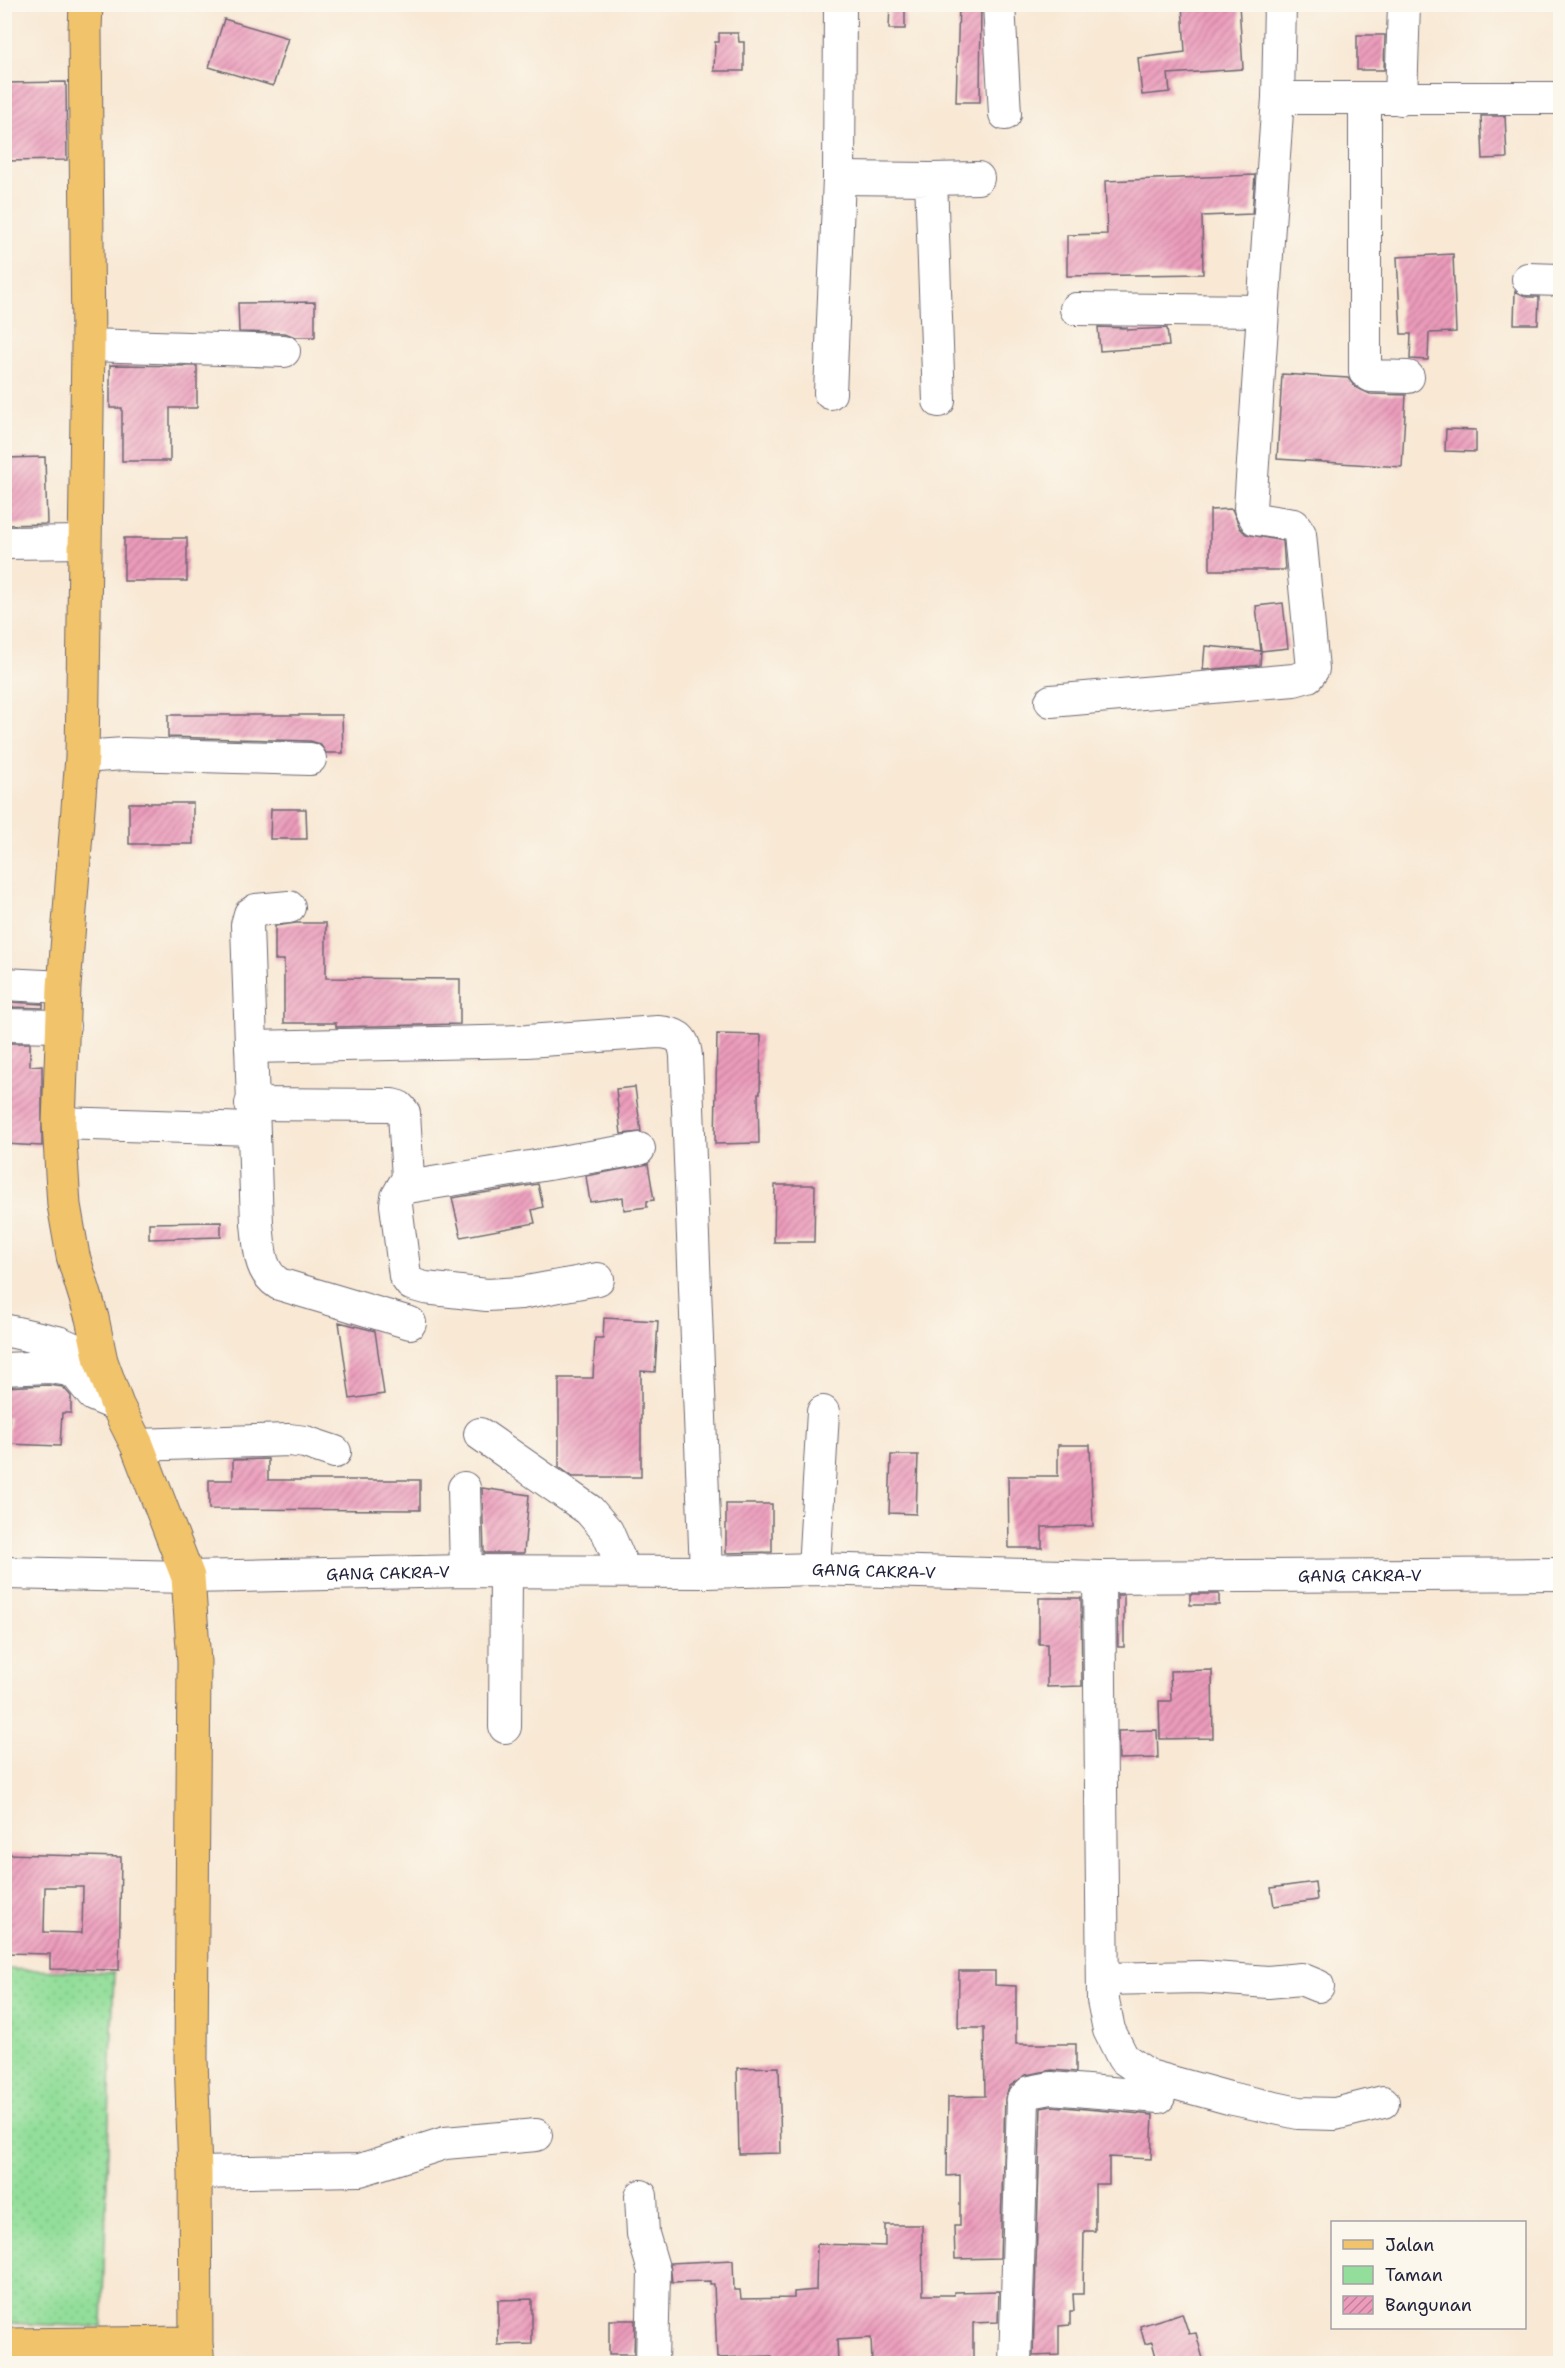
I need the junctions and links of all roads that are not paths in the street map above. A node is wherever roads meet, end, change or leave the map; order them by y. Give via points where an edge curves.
1 (86, 4) edge
2 (840, 4) edge
3 (999, 4) edge
4 (1280, 4) edge
5 (1404, 4) edge
6 (1278, 98) junction
7 (1560, 98) edge
8 (1365, 99) junction
9 (1401, 99) junction
10 (1005, 114) dead end
11 (839, 178) junction
12 (978, 178) dead end
13 (931, 179) junction
14 (1528, 279) dead end
15 (1560, 279) edge
16 (1076, 309) dead end
17 (1263, 311) junction
18 (88, 345) junction
19 (284, 351) dead end
20 (1408, 377) dead end
21 (830, 393) dead end
22 (939, 401) dead end
23 (85, 542) junction
24 (4, 543) edge
25 (1051, 701) dead end
26 (82, 757) junction
27 (310, 759) dead end
28 (289, 907) dead end
29 (4, 984) edge
30 (64, 987) junction
31 (4, 1025) edge
32 (64, 1026) junction
33 (251, 1047) junction
34 (252, 1116) junction
35 (59, 1123) junction
36 (639, 1149) dead end
37 (402, 1188) junction
38 (598, 1280) dead end
39 (410, 1323) dead end
40 (4, 1330) edge
41 (101, 1361) junction
42 (4, 1369) edge
43 (117, 1406) junction
44 (823, 1413) dead end
45 (480, 1434) dead end
46 (137, 1445) junction
47 (335, 1452) dead end
48 (464, 1488) dead end
49 (814, 1569) junction
50 (506, 1570) junction
51 (624, 1570) junction
52 (466, 1571) junction
53 (706, 1572) junction
54 (4, 1573) edge
55 (1560, 1574) edge
56 (188, 1577) junction
57 (1099, 1577) junction
58 (505, 1726) dead end
59 (1103, 1979) junction
60 (1318, 1986) dead end
61 (1159, 2097) dead end
62 (1383, 2102) dead end
63 (536, 2135) dead end
64 (195, 2173) junction
65 (641, 2196) dead end
66 (4, 2345) edge
67 (197, 2353) edge
68 (651, 2364) edge
69 (1015, 2364) edge

1 - 18 main road
2 - 11 street
3 - 10 street
4 - 6 street
5 - 9 street
6 - 8 street
6 - 17 street
7 - 9 street
8 - 9 street
8 - 20 street via 1365,372 1371,376
11 - 13 street
11 - 21 street
12 - 13 street
13 - 22 street
14 - 15 street
16 - 17 street
17 - 25 street via 1250,508 1256,519 1294,525 1300,534 1313,669 1308,676 1294,680
18 - 19 street
18 - 23 main road
23 - 24 street
23 - 26 main road
26 - 27 street via 124,754
26 - 30 main road
28 - 33 street via 256,910 247,924
29 - 30 street
30 - 32 main road
31 - 32 street
32 - 35 main road
33 - 34 street
33 - 53 street via 515,1042 658,1032 670,1033 683,1041
34 - 35 street
34 - 37 street via 399,1107 404,1113 408,1178
34 - 39 street via 257,1224 263,1268 269,1278
35 - 41 main road via 71,1246
36 - 37 street
37 - 38 street via 396,1205 405,1276 411,1284 487,1295
40 - 41 street via 58,1342
41 - 43 main road
42 - 43 street via 49,1366 69,1370 93,1395
43 - 46 main road
44 - 49 street
45 - 51 street via 589,1510 607,1531
46 - 47 street via 289,1440
46 - 56 main road
48 - 52 street
49 - 53 street, GANG CAKRA-V
49 - 57 street, GANG CAKRA-V
50 - 51 street, GANG CAKRA-V
50 - 52 street, GANG CAKRA-V
50 - 58 street
51 - 53 street, GANG CAKRA-V
52 - 56 street, GANG CAKRA-V
54 - 56 street, GANG CAKRA-V
55 - 57 street, GANG CAKRA-V
56 - 64 main road via 194,1662 191,2058
57 - 59 street
59 - 60 street via 1301,1979
59 - 62 street via 1109,2030 1123,2058 1149,2076 1298,2113 1335,2114
61 - 69 street via 1051,2088 1030,2092 1023,2099
63 - 64 street via 446,2143 360,2170
64 - 67 main road
65 - 68 street via 643,2234 654,2271
66 - 67 main road

